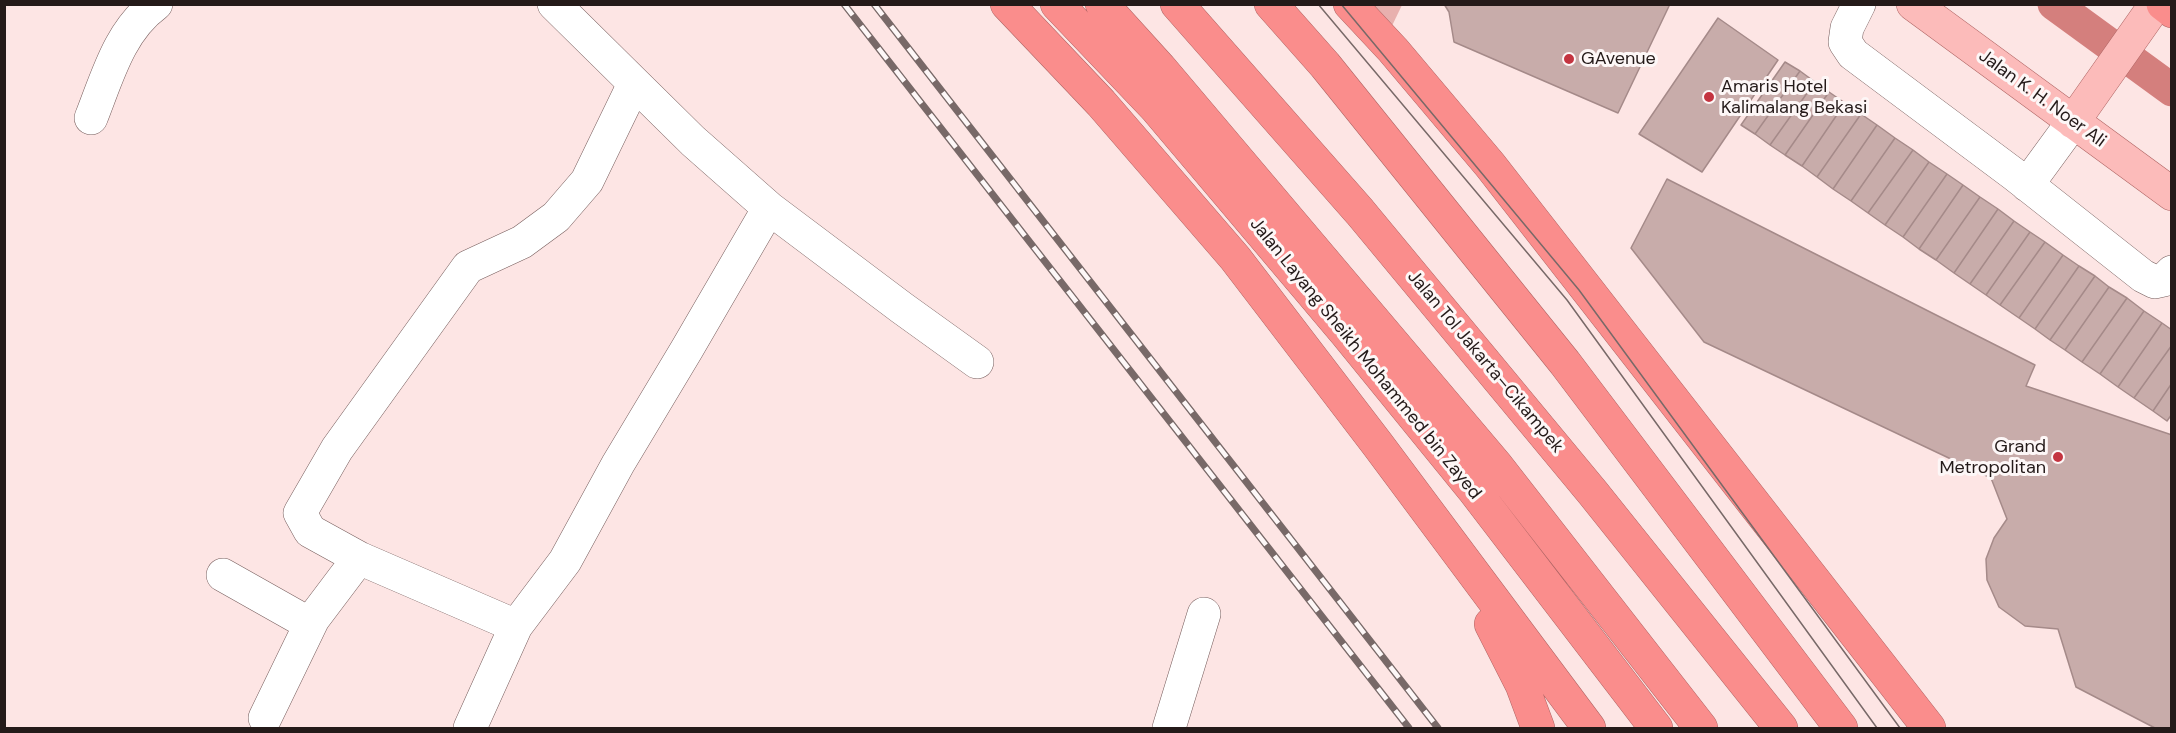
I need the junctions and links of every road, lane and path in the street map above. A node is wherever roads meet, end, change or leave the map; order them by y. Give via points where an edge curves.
1 (156, 4) edge
2 (554, 4) edge
3 (1007, 4) edge
4 (1057, 4) edge
5 (1102, 4) edge
6 (1177, 4) edge
7 (1271, 4) edge
8 (1350, 4) edge
9 (1858, 4) edge
10 (1913, 4) edge
11 (2134, 4) edge
12 (2156, 4) edge
13 (2163, 4) edge
14 (2172, 11) edge
15 (634, 84) junction
16 (2075, 105) junction
17 (92, 118) dead end
18 (2021, 180) junction
19 (2172, 194) edge
20 (769, 208) junction
21 (2169, 280) edge
22 (977, 362) dead end
23 (1378, 445) junction
24 (359, 558) junction
25 (223, 575) dead end
26 (1204, 614) dead end
27 (313, 619) junction
28 (516, 626) junction
29 (265, 718) dead end
30 (470, 729) edge
31 (1169, 729) edge
32 (1538, 729) edge
33 (1589, 729) edge
34 (1656, 729) edge
35 (1701, 729) edge
36 (1780, 729) edge
37 (1841, 729) edge
38 (1929, 729) edge

1 - 17 street via 119,45
2 - 15 street
3 - 23 highway via 1101,103 1235,258
4 - 34 highway, Jalan Layang Sheikh Mohammed bin Zayed via 1156,108 1346,333 1473,489
5 - 35 highway, Jalan Layang Sheikh Mohammed bin Zayed via 1496,465
6 - 36 highway, Jalan Tol Jakarta–Cikampek via 1368,221 1593,493
7 - 37 highway via 1325,65 1565,363
8 - 38 highway via 1490,165
9 - 18 street via 1845,42 1853,54
10 - 16 main road, Jalan K. H. Noer Ali
11 - 16 main road
12 - 16 main road
13 - 14 highway
15 - 20 street
15 - 24 street via 587,181 556,217 522,242 468,267 337,449 300,513 310,531
16 - 18 street
16 - 19 main road, Jalan K. H. Noer Ali
18 - 21 street via 2143,276 2155,282
20 - 22 street
20 - 28 street via 565,561
23 - 32 highway via 1490,623 1522,685
23 - 33 highway
24 - 27 street
24 - 28 street
25 - 27 street via 301,620
26 - 31 street
27 - 29 street
28 - 30 street

